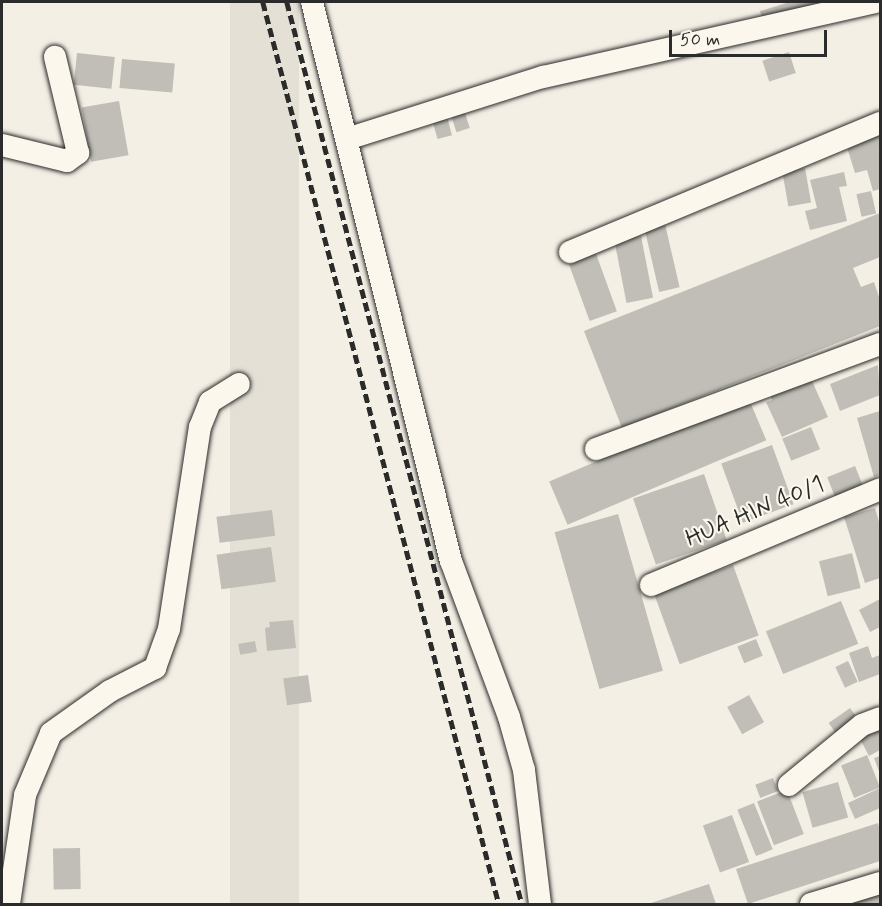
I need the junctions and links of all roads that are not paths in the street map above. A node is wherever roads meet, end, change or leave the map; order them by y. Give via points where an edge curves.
1 (312, 2) edge
2 (875, 2) edge
3 (55, 57) dead end
4 (880, 123) edge
5 (347, 139) junction
6 (2, 145) edge
7 (570, 252) dead end
8 (880, 344) edge
9 (239, 384) dead end
10 (596, 449) dead end
11 (880, 489) edge
12 (651, 585) dead end
13 (880, 718) edge
14 (789, 785) dead end
15 (880, 883) edge
16 (9, 904) edge
17 (540, 904) edge
18 (811, 904) edge

1 - 5 street
2 - 5 street via 543,77
3 - 6 street via 78,153 67,160
4 - 7 street
5 - 17 street via 451,561 509,717 524,770
8 - 10 street
9 - 16 street via 210,402 200,427 170,629 155,668 110,692 51,733 25,795
11 - 12 street, HUA HIN 40/1
13 - 14 street via 862,725
15 - 18 street

